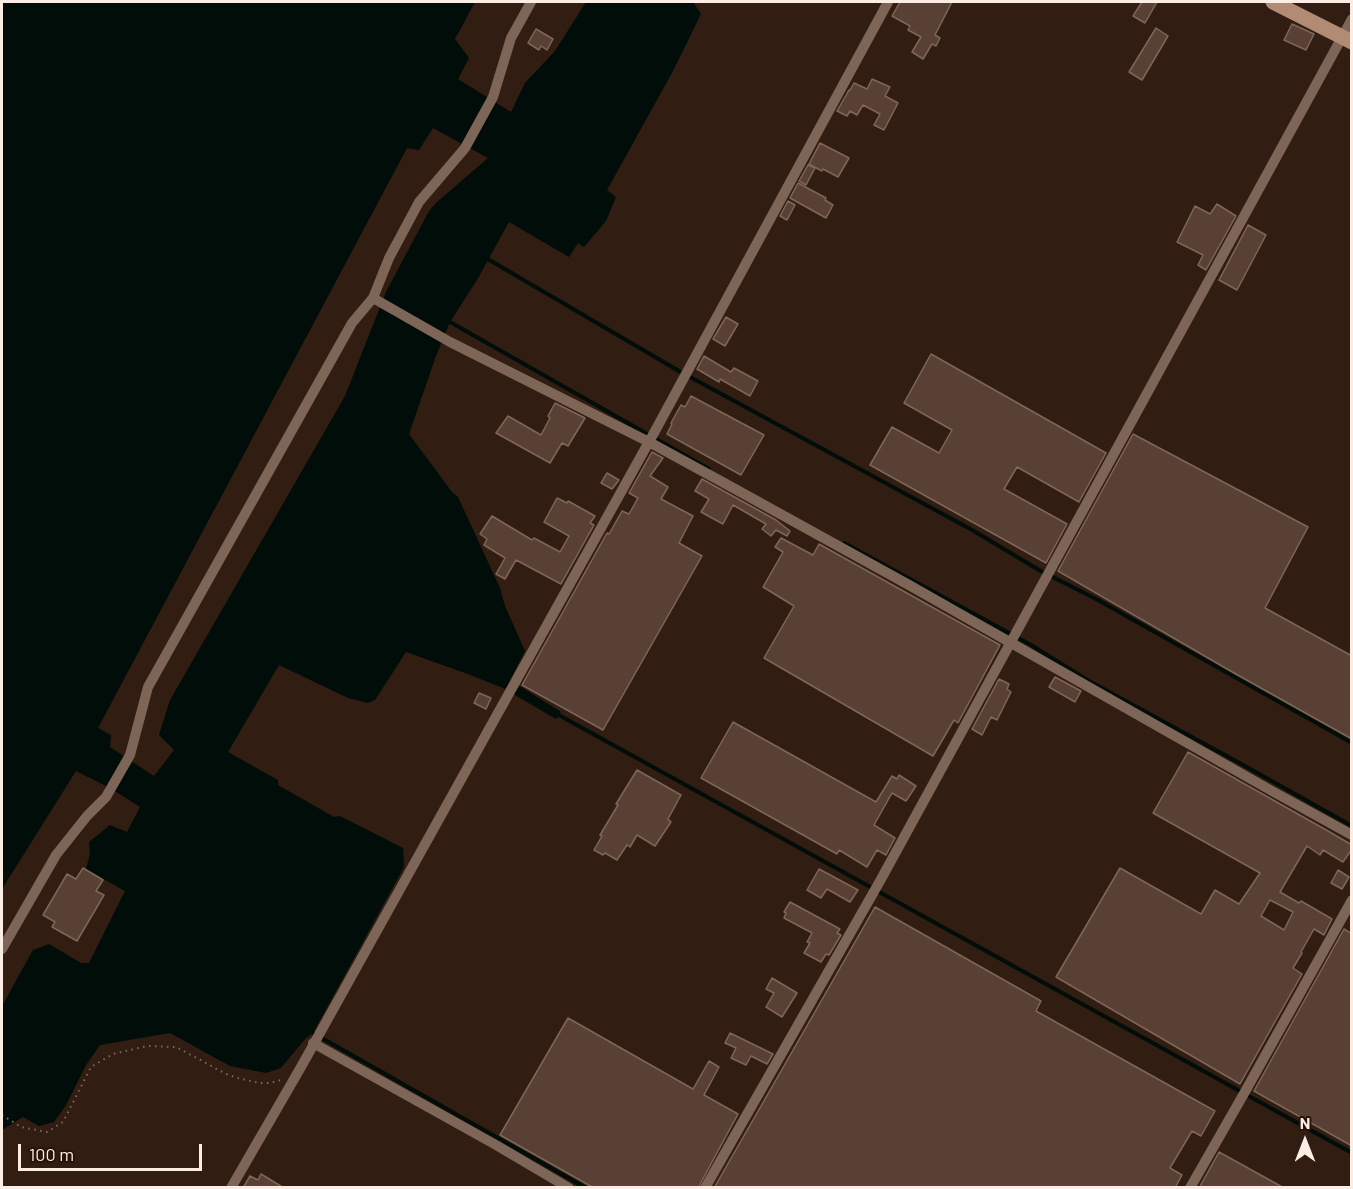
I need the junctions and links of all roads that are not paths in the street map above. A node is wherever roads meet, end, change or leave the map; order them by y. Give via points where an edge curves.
1 (531, 2) edge
2 (888, 2) edge
3 (1273, 2) edge
4 (1352, 19) edge
5 (1347, 39) edge
6 (373, 298) junction
7 (649, 442) junction
8 (1013, 638) junction
9 (1352, 835) edge
10 (1352, 900) edge
11 (2, 949) edge
12 (316, 1037) junction
13 (231, 1188) edge
14 (569, 1188) edge
15 (705, 1188) edge
16 (1190, 1188) edge

1 - 6 street via 511,38 493,97 465,148 419,202
2 - 7 street
3 - 5 main road
4 - 5 street
5 - 8 street
6 - 7 street via 450,342
6 - 11 street via 352,323 148,687 130,755 106,797 56,855
7 - 8 street
7 - 12 street
8 - 9 street via 1272,792
8 - 15 street
10 - 16 street
12 - 13 street
12 - 14 street

